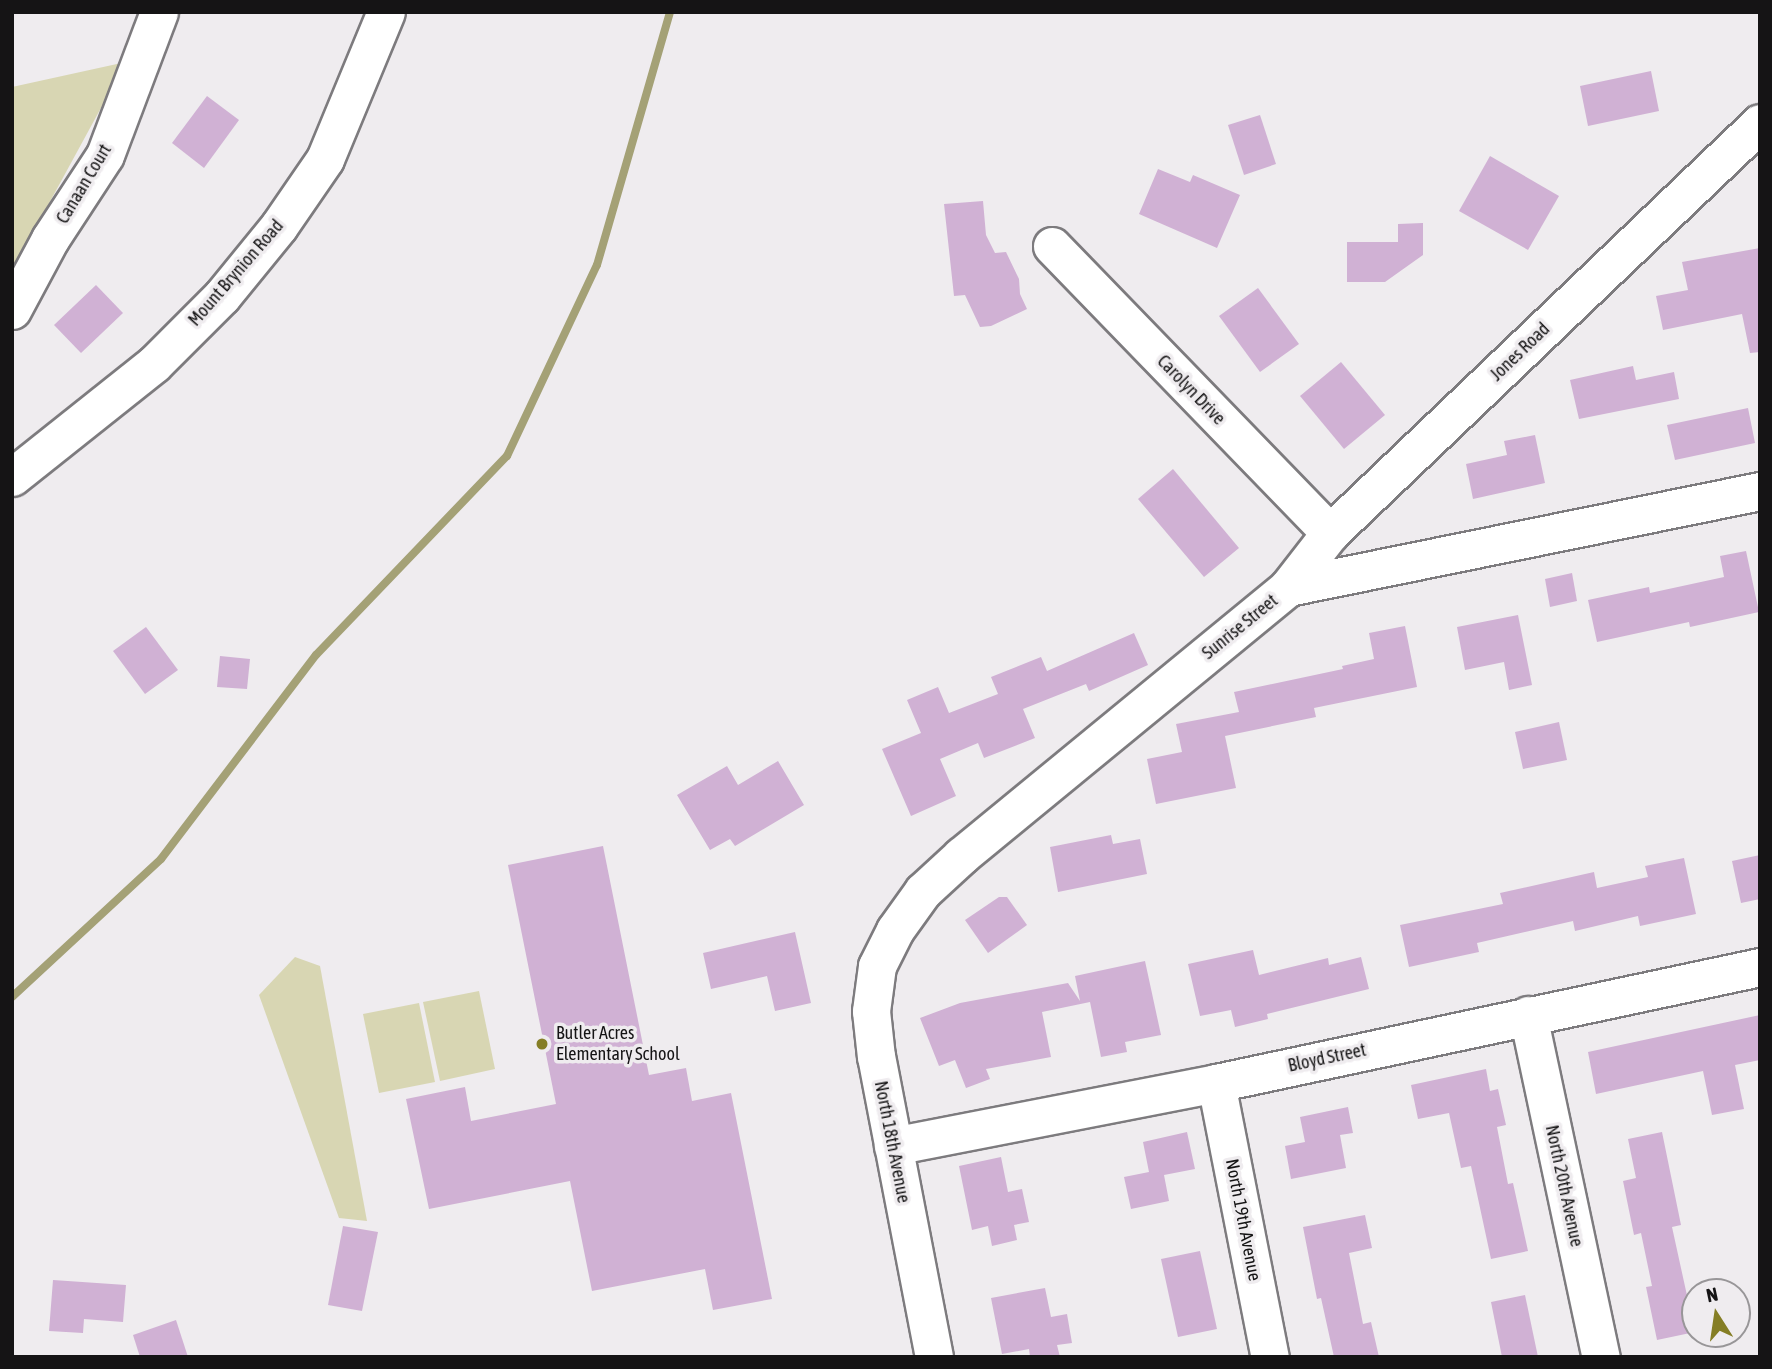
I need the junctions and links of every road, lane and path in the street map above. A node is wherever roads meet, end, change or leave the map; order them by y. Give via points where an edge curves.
1 (159, 12) edge
2 (386, 12) edge
3 (1760, 123) edge
4 (1052, 246) dead end
5 (12, 310) edge
6 (12, 477) edge
7 (1760, 491) edge
8 (1330, 533) junction
9 (1288, 587) junction
10 (895, 930) joint
11 (1760, 967) edge
12 (1528, 1015) junction
13 (1216, 1083) junction
14 (893, 1146) junction
15 (934, 1357) edge
16 (1270, 1357) edge
17 (1601, 1357) edge

1 - 5 street, Canaan Court via 105,155 50,239
2 - 6 street, Mount Brynion Road via 325,159 279,226 222,296 154,364
3 - 8 street, Jones Road
4 - 8 street, Carolyn Drive
7 - 9 street, Sunrise Street
8 - 9 street, Jones Road
9 - 10 street, Sunrise Street via 961,856 923,891
10 - 14 street, North 18th Avenue via 877,966 871,1011
11 - 12 street, Bloyd Street
12 - 13 street, Bloyd Street
12 - 17 street, North 20th Avenue
13 - 14 street, Bloyd Street
13 - 16 street, North 19th Avenue
14 - 15 street, North 18th Avenue

